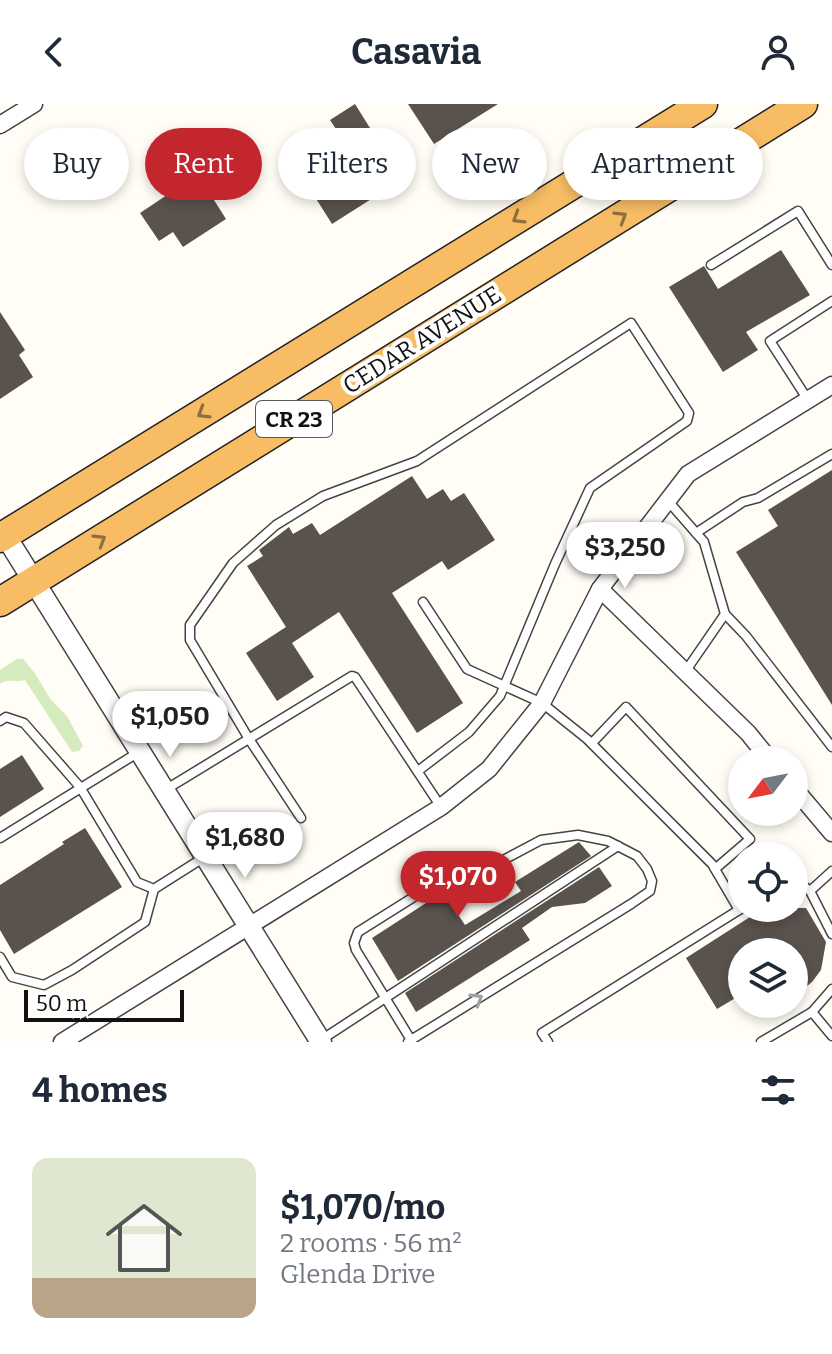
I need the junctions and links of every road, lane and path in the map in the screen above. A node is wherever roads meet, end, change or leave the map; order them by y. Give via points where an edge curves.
1 (34, 104) edge
2 (703, 104) edge
3 (803, 104) edge
4 (0, 125) edge
5 (711, 265) dead end
6 (832, 265) edge
7 (832, 301) edge
8 (832, 385) edge
9 (808, 400) junction
10 (832, 454) edge
11 (668, 501) junction
12 (696, 533) junction
13 (2, 534) edge
14 (34, 581) junction
15 (600, 589) junction
16 (0, 602) edge
17 (423, 602) dead end
18 (725, 614) junction
19 (685, 672) junction
20 (504, 686) junction
21 (542, 703) junction
22 (0, 721) edge
23 (249, 739) junction
24 (592, 743) junction
25 (759, 746) edge
26 (832, 747) edge
27 (139, 752) junction
28 (418, 771) junction
29 (80, 787) junction
30 (164, 790) junction
31 (808, 805) edge
32 (441, 807) junction
33 (301, 818) dead end
34 (832, 833) edge
35 (0, 838) edge
36 (618, 846) junction
37 (205, 857) junction
38 (715, 869) junction
39 (832, 871) edge
40 (154, 889) junction
41 (728, 890) edge
42 (810, 891) joint
43 (728, 917) edge
44 (248, 926) junction
45 (832, 934) edge
46 (0, 957) edge
47 (832, 989) edge
48 (385, 1000) junction
49 (812, 1012) junction
50 (832, 1036) edge
51 (320, 1041) edge
52 (410, 1041) edge
53 (62, 1042) edge
54 (548, 1042) edge
55 (761, 1042) edge

1 - 4 street
2 -> 13 highway, CR 23
14 -> 3 highway, CEDAR AVENUE / CR 23
5 - 6 lane via 798,211
7 - 9 lane via 770,341
8 - 9 street
9 - 11 street via 688,474
10 - 12 lane
11 - 12 lane
11 - 15 street
12 - 18 lane via 704,542
13 - 14 street
14 - 16 highway, CEDAR AVENUE / CR 23
14 - 27 street
15 - 19 street
15 - 21 street
17 - 20 lane via 467,669
18 - 19 lane
18 - 26 lane
19 - 25 street
20 - 21 lane
20 - 23 lane via 590,488 689,417 631,323 417,461 311,503 233,563 190,625 190,640
20 - 28 lane via 469,732
21 - 24 lane
21 - 32 street via 489,769
22 - 29 lane via 6,717 24,723
23 - 28 lane via 352,676
23 - 30 lane
23 - 33 lane
24 - 38 lane
24 - 38 lane via 626,707 750,839
27 - 29 lane
27 - 30 street
28 - 32 lane
29 - 35 lane
29 - 40 lane via 137,882
30 - 37 street
31 - 34 street
32 - 44 street
36 - 48 lane
36 - 48 lane via 578,835 541,840 464,881 436,883 358,932 356,950
52 -> 36 lane via 650,891 647,869
37 - 40 lane
37 - 44 street
38 - 41 lane
39 - 42 lane
40 - 46 lane via 145,922 44,985 12,977
42 - 45 lane
43 - 54 lane via 542,1033
44 - 51 street
44 - 53 street
47 - 49 lane
48 - 51 lane
48 - 52 lane
49 - 50 lane
49 - 55 lane

